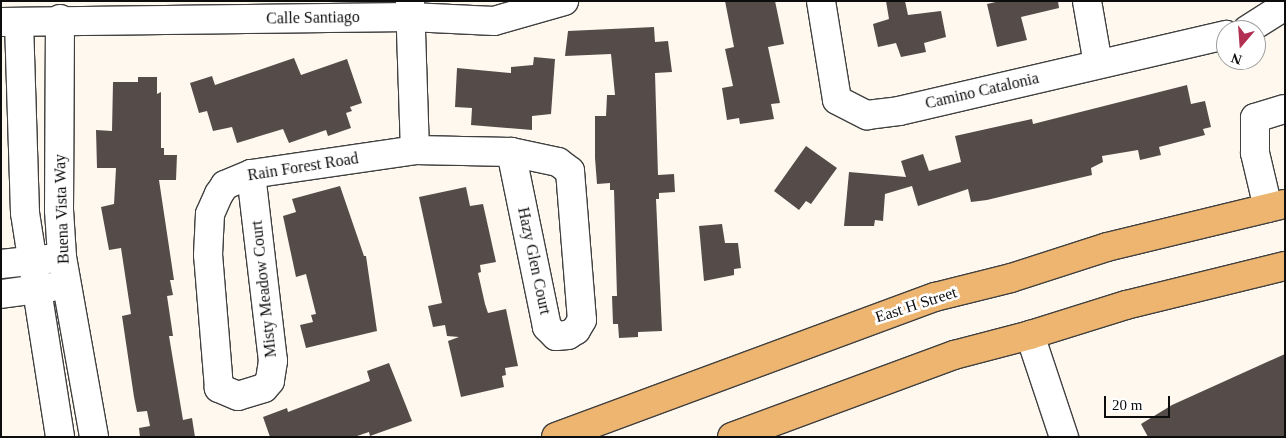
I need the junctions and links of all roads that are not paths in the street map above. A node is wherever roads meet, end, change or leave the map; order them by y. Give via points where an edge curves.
1 (564, 1) edge
2 (821, 1) edge
3 (1087, 1) edge
4 (1285, 6) edge
5 (410, 9) edge
6 (60, 19) junction
7 (1263, 20) edge
8 (10, 22) edge
9 (1216, 37) edge
10 (1098, 64) junction
11 (1285, 109) edge
12 (415, 150) junction
13 (511, 152) junction
14 (570, 171) joint
15 (252, 174) junction
16 (1276, 206) edge
17 (210, 214) joint
18 (62, 258) junction
19 (30, 260) junction
20 (1, 264) edge
21 (1285, 266) edge
22 (67, 285) junction
23 (35, 290) junction
24 (1, 294) edge
25 (1030, 335) junction
26 (60, 437) edge
27 (94, 437) edge
28 (556, 437) edge
29 (732, 437) edge
30 (1064, 437) edge

1 - 5 street, Calle Santiago via 494,20
2 - 10 street, Camino Catalonia via 837,100 867,116
3 - 10 street
4 - 7 street
5 - 6 street, Calle Santiago
5 - 12 street
6 - 8 street, Buena Vista Way
6 - 18 street, Buena Vista Way via 59,210
8 - 19 street, Buena Vista Way
9 - 10 street, Camino Catalonia
11 - 16 street via 1255,118 1255,153
12 - 13 street, Rain Forest Road
12 - 15 street, Rain Forest Road
13 - 14 street, Rain Forest Road via 558,162
13 - 14 street, Hazy Glen Court via 548,327 556,336 568,336 582,320
15 - 17 street, Rain Forest Road via 225,185
15 - 17 street, Misty Meadow Court via 273,361 270,381 253,394 238,396 219,388 208,256
16 - 28 main road, East H Street via 1108,247 1011,278 935,297
18 - 19 street
18 - 22 street, Buena Vista Way
19 - 20 street
19 - 23 street, Buena Vista Way
21 - 25 main road via 1126,305
22 - 23 street
22 - 27 street, Buena Vista Way
23 - 24 street
23 - 26 street, Buena Vista Way
25 - 29 main road via 954,355
25 - 30 street

